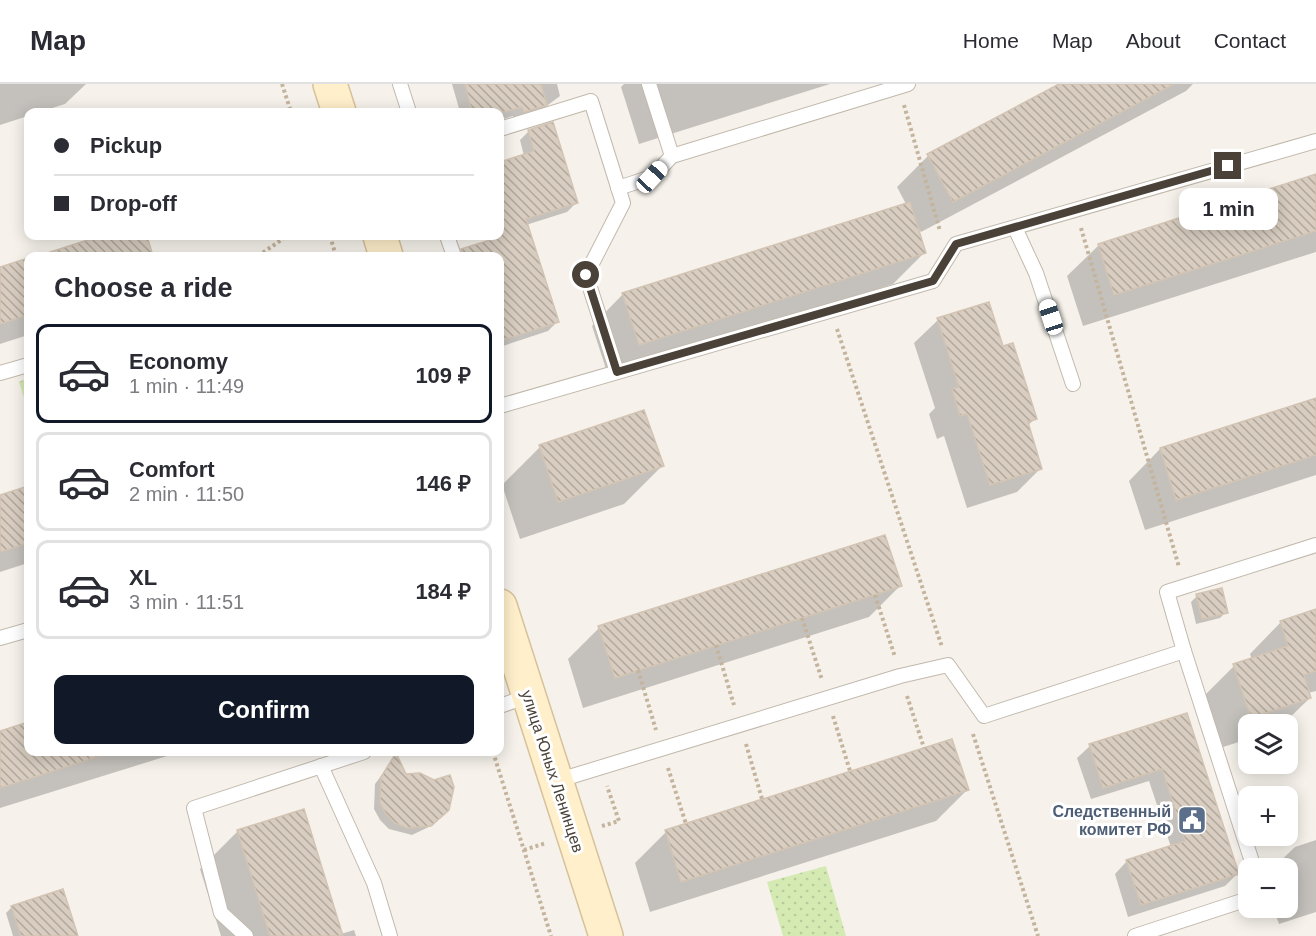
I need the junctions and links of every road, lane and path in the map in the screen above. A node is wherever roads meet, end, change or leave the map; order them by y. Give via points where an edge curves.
1 (282, 84) edge
2 (330, 84) edge
3 (400, 84) edge
4 (649, 84) edge
5 (903, 85) edge
6 (290, 108) edge
7 (338, 108) edge
8 (408, 108) edge
9 (504, 128) edge
10 (1316, 141) edge
11 (672, 156) junction
12 (618, 188) junction
13 (1075, 210) junction
14 (1015, 228) junction
15 (281, 240) edge
16 (264, 252) edge
17 (948, 257) junction
18 (831, 311) junction
19 (24, 365) edge
20 (617, 372) junction
21 (0, 373) edge
22 (1073, 384) dead end
23 (504, 405) edge
24 (1316, 545) edge
25 (1185, 586) junction
26 (24, 631) edge
27 (504, 633) edge
28 (0, 638) edge
29 (1184, 651) junction
30 (948, 665) junction
31 (514, 701) edge
32 (972, 728) dead end
33 (352, 756) edge
34 (494, 756) edge
35 (321, 766) junction
36 (556, 781) junction
37 (1251, 858) edge
38 (1238, 902) edge
39 (246, 936) edge
40 (390, 936) edge
41 (551, 936) edge
42 (606, 936) edge
43 (1038, 936) edge
44 (1135, 936) edge

1 - 6 path
2 - 7 main road
3 - 8 lane
4 - 11 lane
5 - 11 lane
5 - 17 path
9 - 12 lane via 591,101
10 - 13 lane
11 - 12 lane via 652,177
12 - 20 lane via 623,203 586,275
13 - 14 lane
13 - 25 path
14 - 17 lane via 956,244
14 - 22 lane via 1036,273
15 - 16 path
17 - 18 lane via 933,281
18 - 20 lane
18 - 30 path
19 - 21 lane
20 - 23 lane
24 - 25 lane
25 - 29 lane via 1167,592
26 - 28 lane
27 - 31 main road, улица Юных Ленинцев
29 - 30 lane via 984,716
29 - 37 lane
30 - 36 lane via 900,676
31 - 36 main road, улица Юных Ленинцев
32 - 43 path
33 - 35 lane
34 - 41 path
35 - 39 lane via 194,808 221,913
35 - 40 lane via 374,883
36 - 42 main road, улица Юных Ленинцев
38 - 44 lane

